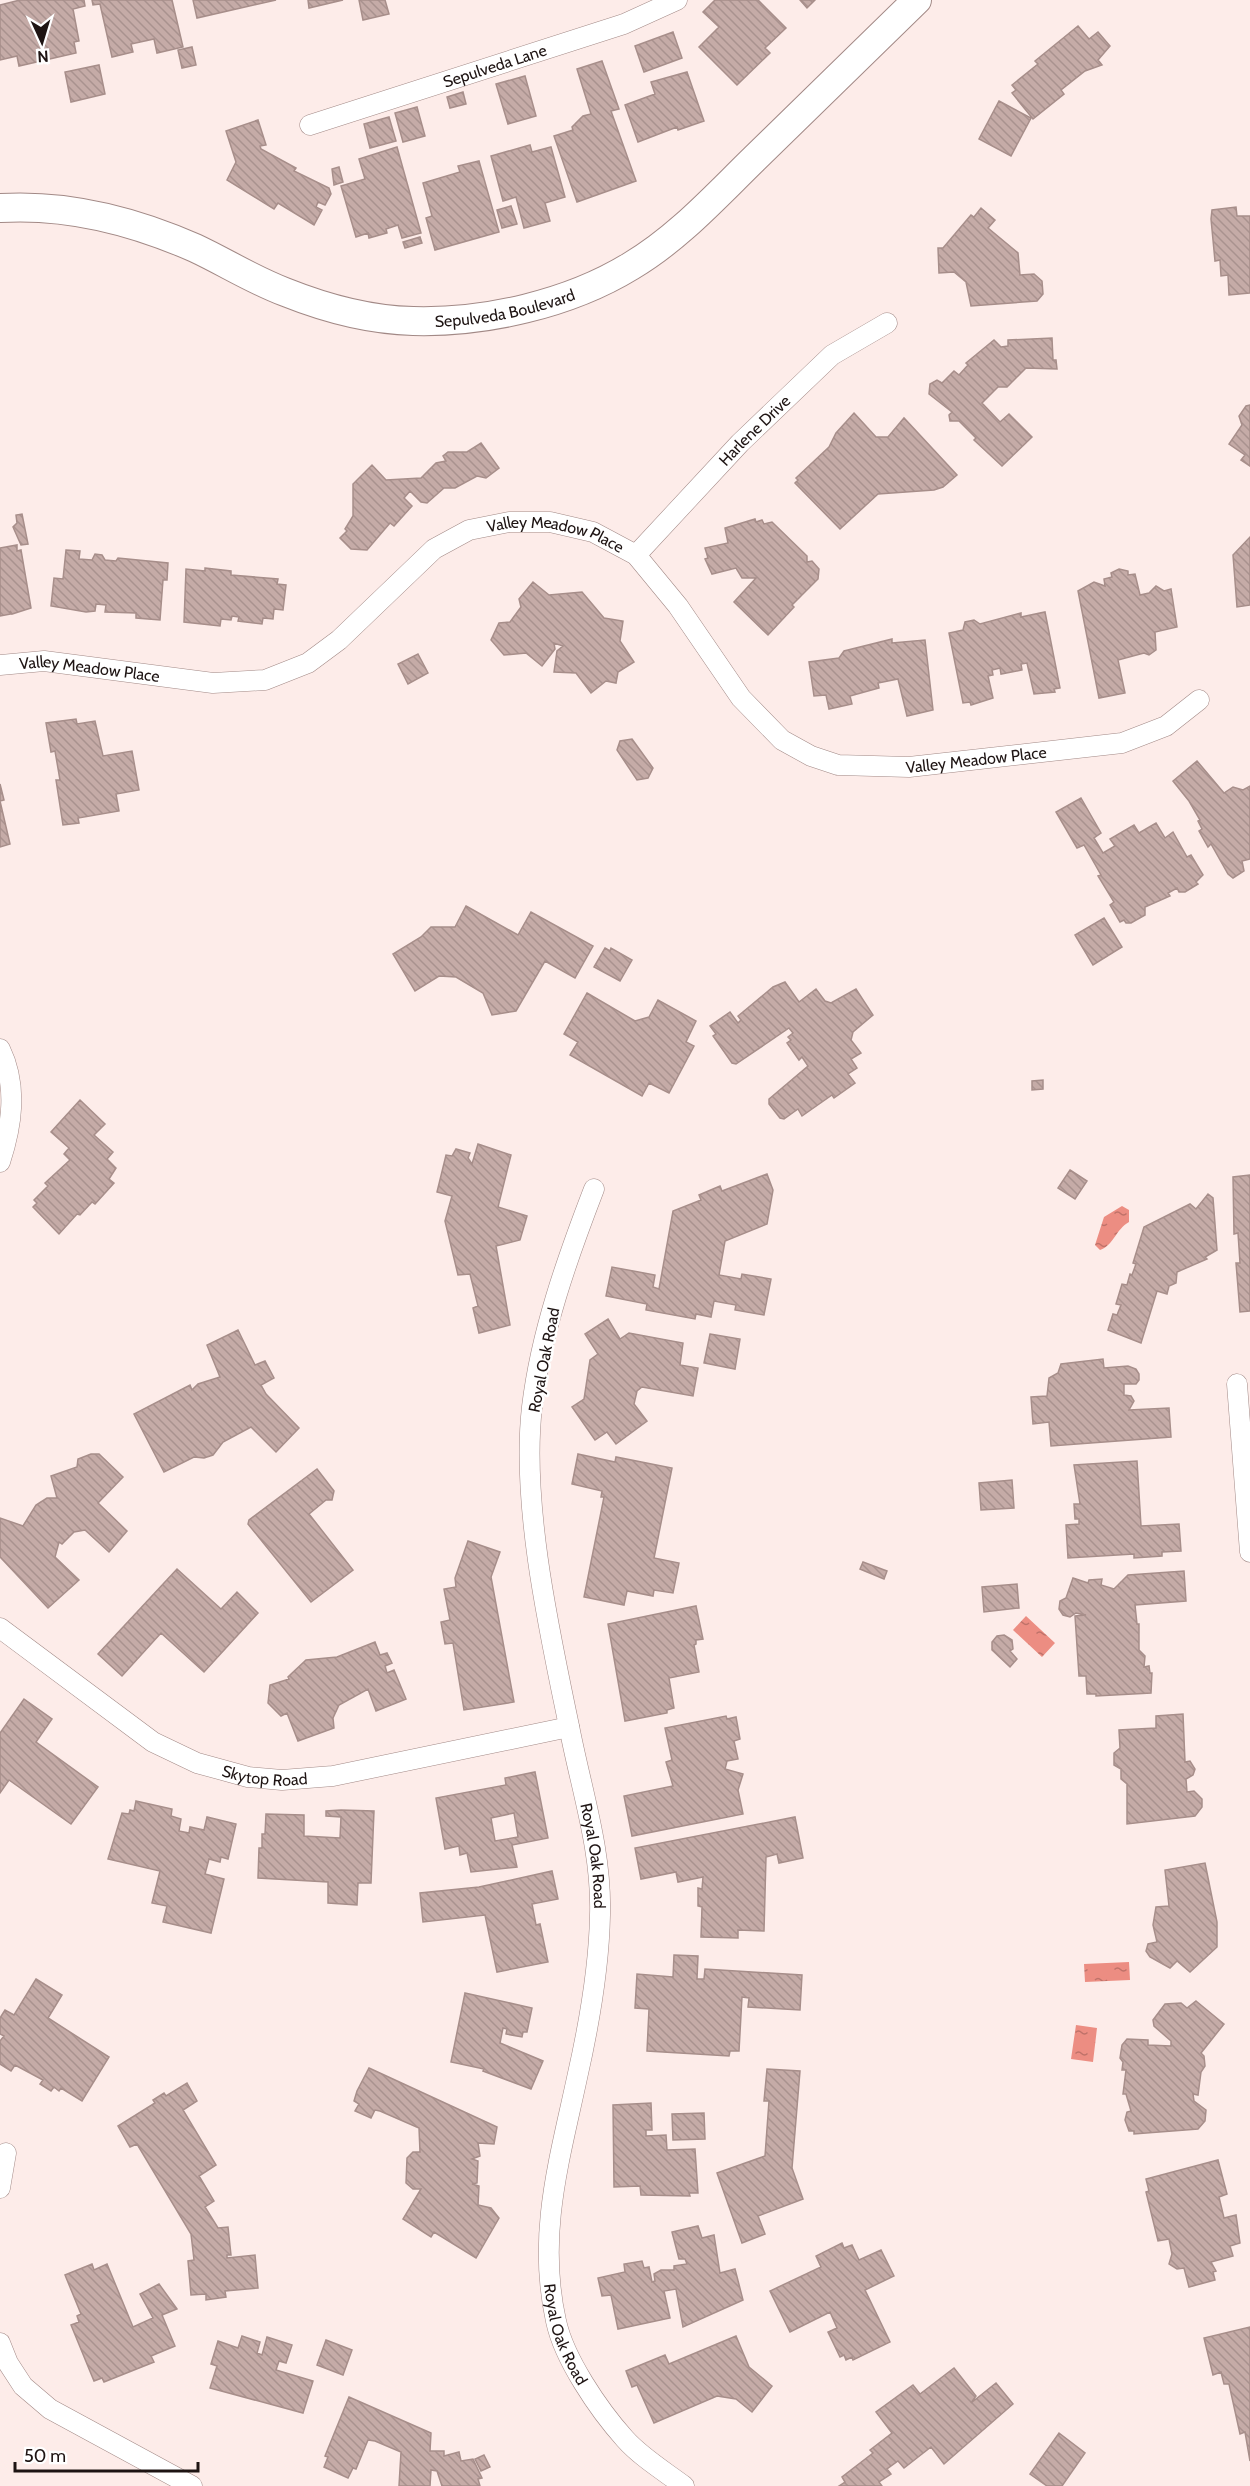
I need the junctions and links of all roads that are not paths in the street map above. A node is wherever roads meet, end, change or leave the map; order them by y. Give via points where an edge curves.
1 (677, 0) edge
2 (917, 0) edge
3 (309, 125) dead end
4 (0, 208) edge
5 (887, 323) dead end
6 (636, 555) junction
7 (0, 665) edge
8 (1199, 700) dead end
9 (0, 1049) edge
10 (0, 1162) edge
11 (594, 1189) dead end
12 (1237, 1384) dead end
13 (1250, 1552) edge
14 (0, 1629) edge
15 (569, 1727) junction
16 (6, 2153) dead end
17 (0, 2188) edge
18 (0, 2343) edge
19 (192, 2486) edge
20 (684, 2486) edge

1 - 3 street, Sepulveda Lane via 624,24
2 - 4 main road, Sepulveda Boulevard via 680,231 631,267 573,296 522,310 413,321 361,314 315,304 265,285 195,248 137,226 82,212
5 - 6 street, Harlene Drive via 832,355 740,443
6 - 7 street, Valley Meadow Place via 593,532 550,522 509,522 469,530 434,549 339,640 308,663 265,680 213,683 44,661
6 - 8 street, Valley Meadow Place via 678,606 741,698 765,723 782,740 838,765 909,767 1122,742 1166,726
9 - 10 street via 12,1092 10,1131
11 - 15 street, Royal Oak Road via 543,1345 532,1407 530,1449 537,1551
12 - 13 street
14 - 15 street, Skytop Road via 153,1742 197,1763 248,1777 282,1780 333,1776
15 - 20 street, Royal Oak Road via 595,1835 600,1914 593,1994 547,2230 556,2324 577,2372 620,2434
16 - 17 street
18 - 19 street via 23,2386 50,2409

